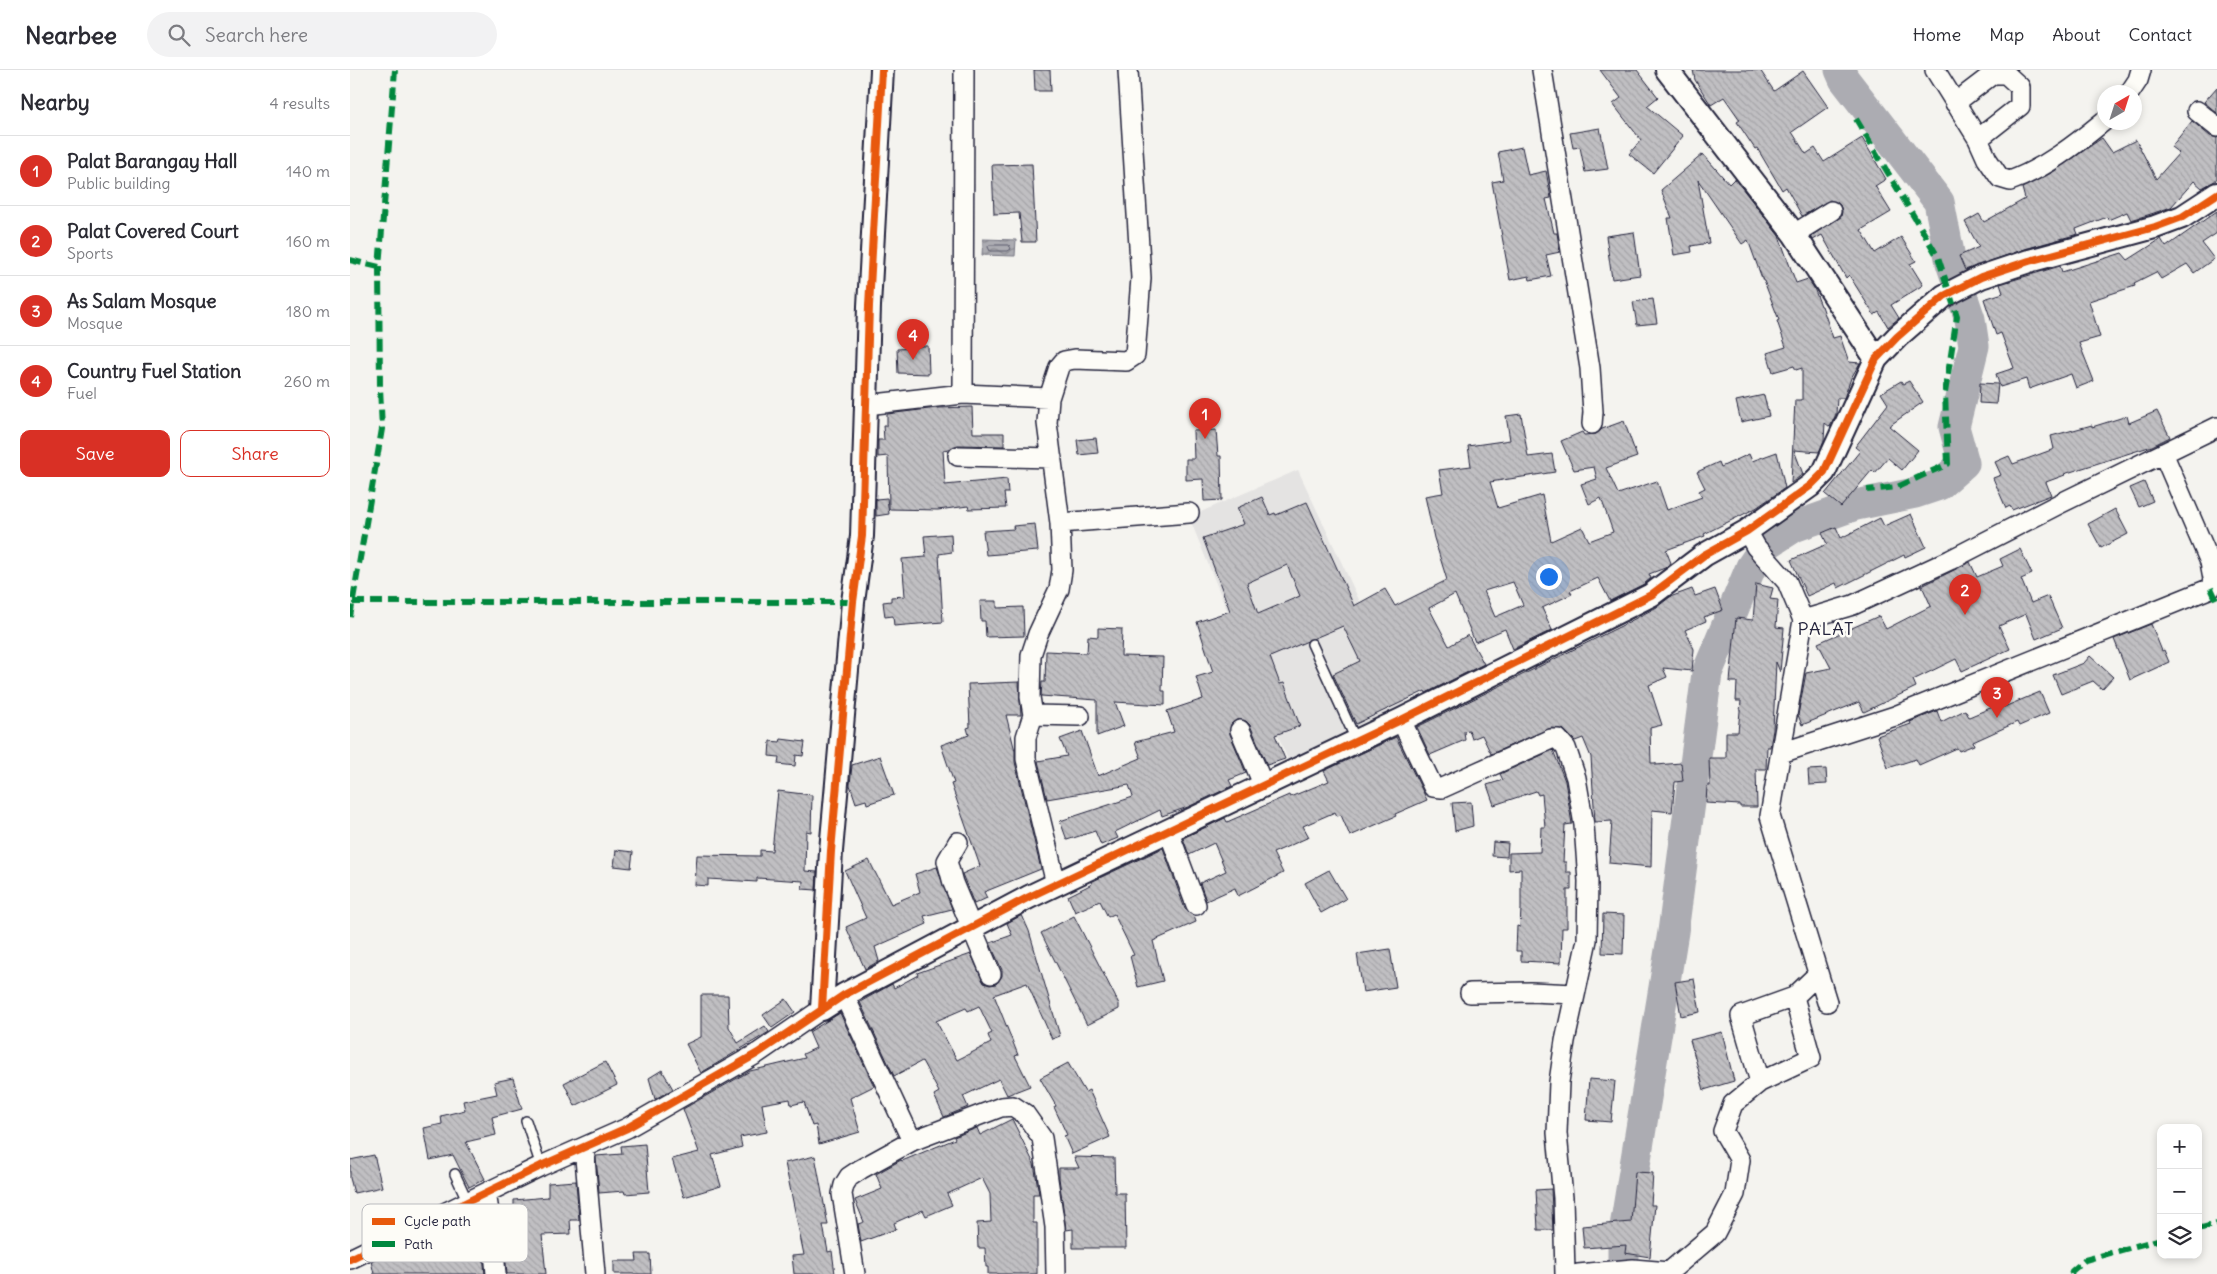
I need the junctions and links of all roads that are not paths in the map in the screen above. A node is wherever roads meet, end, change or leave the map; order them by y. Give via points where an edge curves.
1 (882, 70) edge
2 (964, 70) edge
3 (1128, 70) edge
4 (1542, 70) edge
5 (1667, 70) edge
6 (1935, 70) edge
7 (2141, 70) edge
8 (2135, 85) edge
9 (1955, 103) junction
10 (2197, 111) dead end
11 (2097, 127) edge
12 (2217, 127) edge
13 (1978, 139) junction
14 (2217, 194) edge
15 (1831, 211) dead end
16 (1794, 234) junction
17 (1876, 359) junction
18 (963, 394) junction
19 (1049, 398) junction
20 (866, 406) junction
21 (1592, 424) dead end
22 (2217, 427) edge
23 (2163, 453) junction
24 (958, 456) dead end
25 (1052, 458) junction
26 (1189, 513) dead end
27 (1060, 523) junction
28 (1751, 539) junction
29 (2213, 560) edge
30 (1803, 620) junction
31 (1312, 644) dead end
32 (1033, 715) junction
33 (1080, 716) dead end
34 (1401, 720) junction
35 (1240, 730) dead end
36 (1356, 740) junction
37 (1781, 753) junction
38 (1263, 784) junction
39 (1168, 830) junction
40 (958, 842) dead end
41 (1056, 884) junction
42 (1196, 905) dead end
43 (971, 927) junction
44 (991, 974) dead end
45 (1818, 974) junction
46 (1470, 993) dead end
47 (1575, 994) junction
48 (844, 995) junction
49 (1794, 997) junction
50 (1827, 1002) dead end
51 (822, 1009) junction
52 (1760, 1082) junction
53 (526, 1121) dead end
54 (912, 1141) junction
55 (584, 1147) junction
56 (541, 1166) junction
57 (455, 1174) dead end
58 (486, 1193) junction
59 (468, 1202) junction
60 (464, 1204) edge
61 (488, 1204) edge
62 (362, 1253) edge
63 (350, 1259) edge
64 (595, 1274) edge
65 (855, 1274) edge
66 (1056, 1274) edge
67 (1564, 1274) edge
68 (1578, 1274) edge

1 - 20 street
2 - 18 street
3 - 19 street via 1141,278 1135,355 1126,361 1075,358 1064,361
4 - 21 street via 1590,368
5 - 16 street
6 - 9 street
7 - 8 street
9 - 13 street
9 - 13 street via 1993,74 2006,74 2020,87 2020,106
10 - 12 street
11 - 13 street via 2079,142 2010,181 2000,178
14 - 17 street via 2182,217 2155,227 2029,261 1956,289 1931,307
15 - 16 street
16 - 17 street
17 - 28 street via 1824,472
18 - 19 street
18 - 20 street
19 - 25 street via 1047,423
20 - 51 street via 862,536 831,851
22 - 23 street
23 - 29 street
23 - 30 street via 1871,597
24 - 25 street
25 - 27 street
26 - 27 street
27 - 32 street via 1062,570 1058,589 1031,655
28 - 30 street via 1787,582
28 - 34 street via 1704,555 1651,595
29 - 37 street via 2211,588 1895,716
30 - 37 street
31 - 36 lane
32 - 33 street
32 - 41 street via 1026,737 1026,759
34 - 36 street
34 - 47 street via 1434,787 1442,788 1551,739 1558,739 1566,748 1576,778 1584,825 1588,881 1587,940
35 - 38 street
36 - 38 street
37 - 45 street via 1771,821
38 - 39 street
39 - 41 street
39 - 42 street
40 - 43 street via 947,861
41 - 43 street
43 - 44 street
43 - 48 street
45 - 49 street
45 - 50 street
46 - 47 street
47 - 67 street via 1559,1082 1557,1133 1563,1198
48 - 51 street
48 - 54 street
49 - 52 street via 1811,1058
49 - 52 street via 1741,1016
51 - 55 street via 758,1053 627,1128
52 - 68 street via 1733,1104 1723,1131 1740,1160 1735,1194 1715,1233 1669,1272 1633,1269
53 - 56 lane
54 - 65 street via 861,1169 844,1185 842,1194
54 - 66 street via 1001,1107 1013,1106 1025,1114 1042,1138 1055,1227
55 - 56 street
55 - 64 street
56 - 58 street
57 - 59 lane
58 - 59 street
58 - 61 street
59 - 60 street
62 - 63 street

